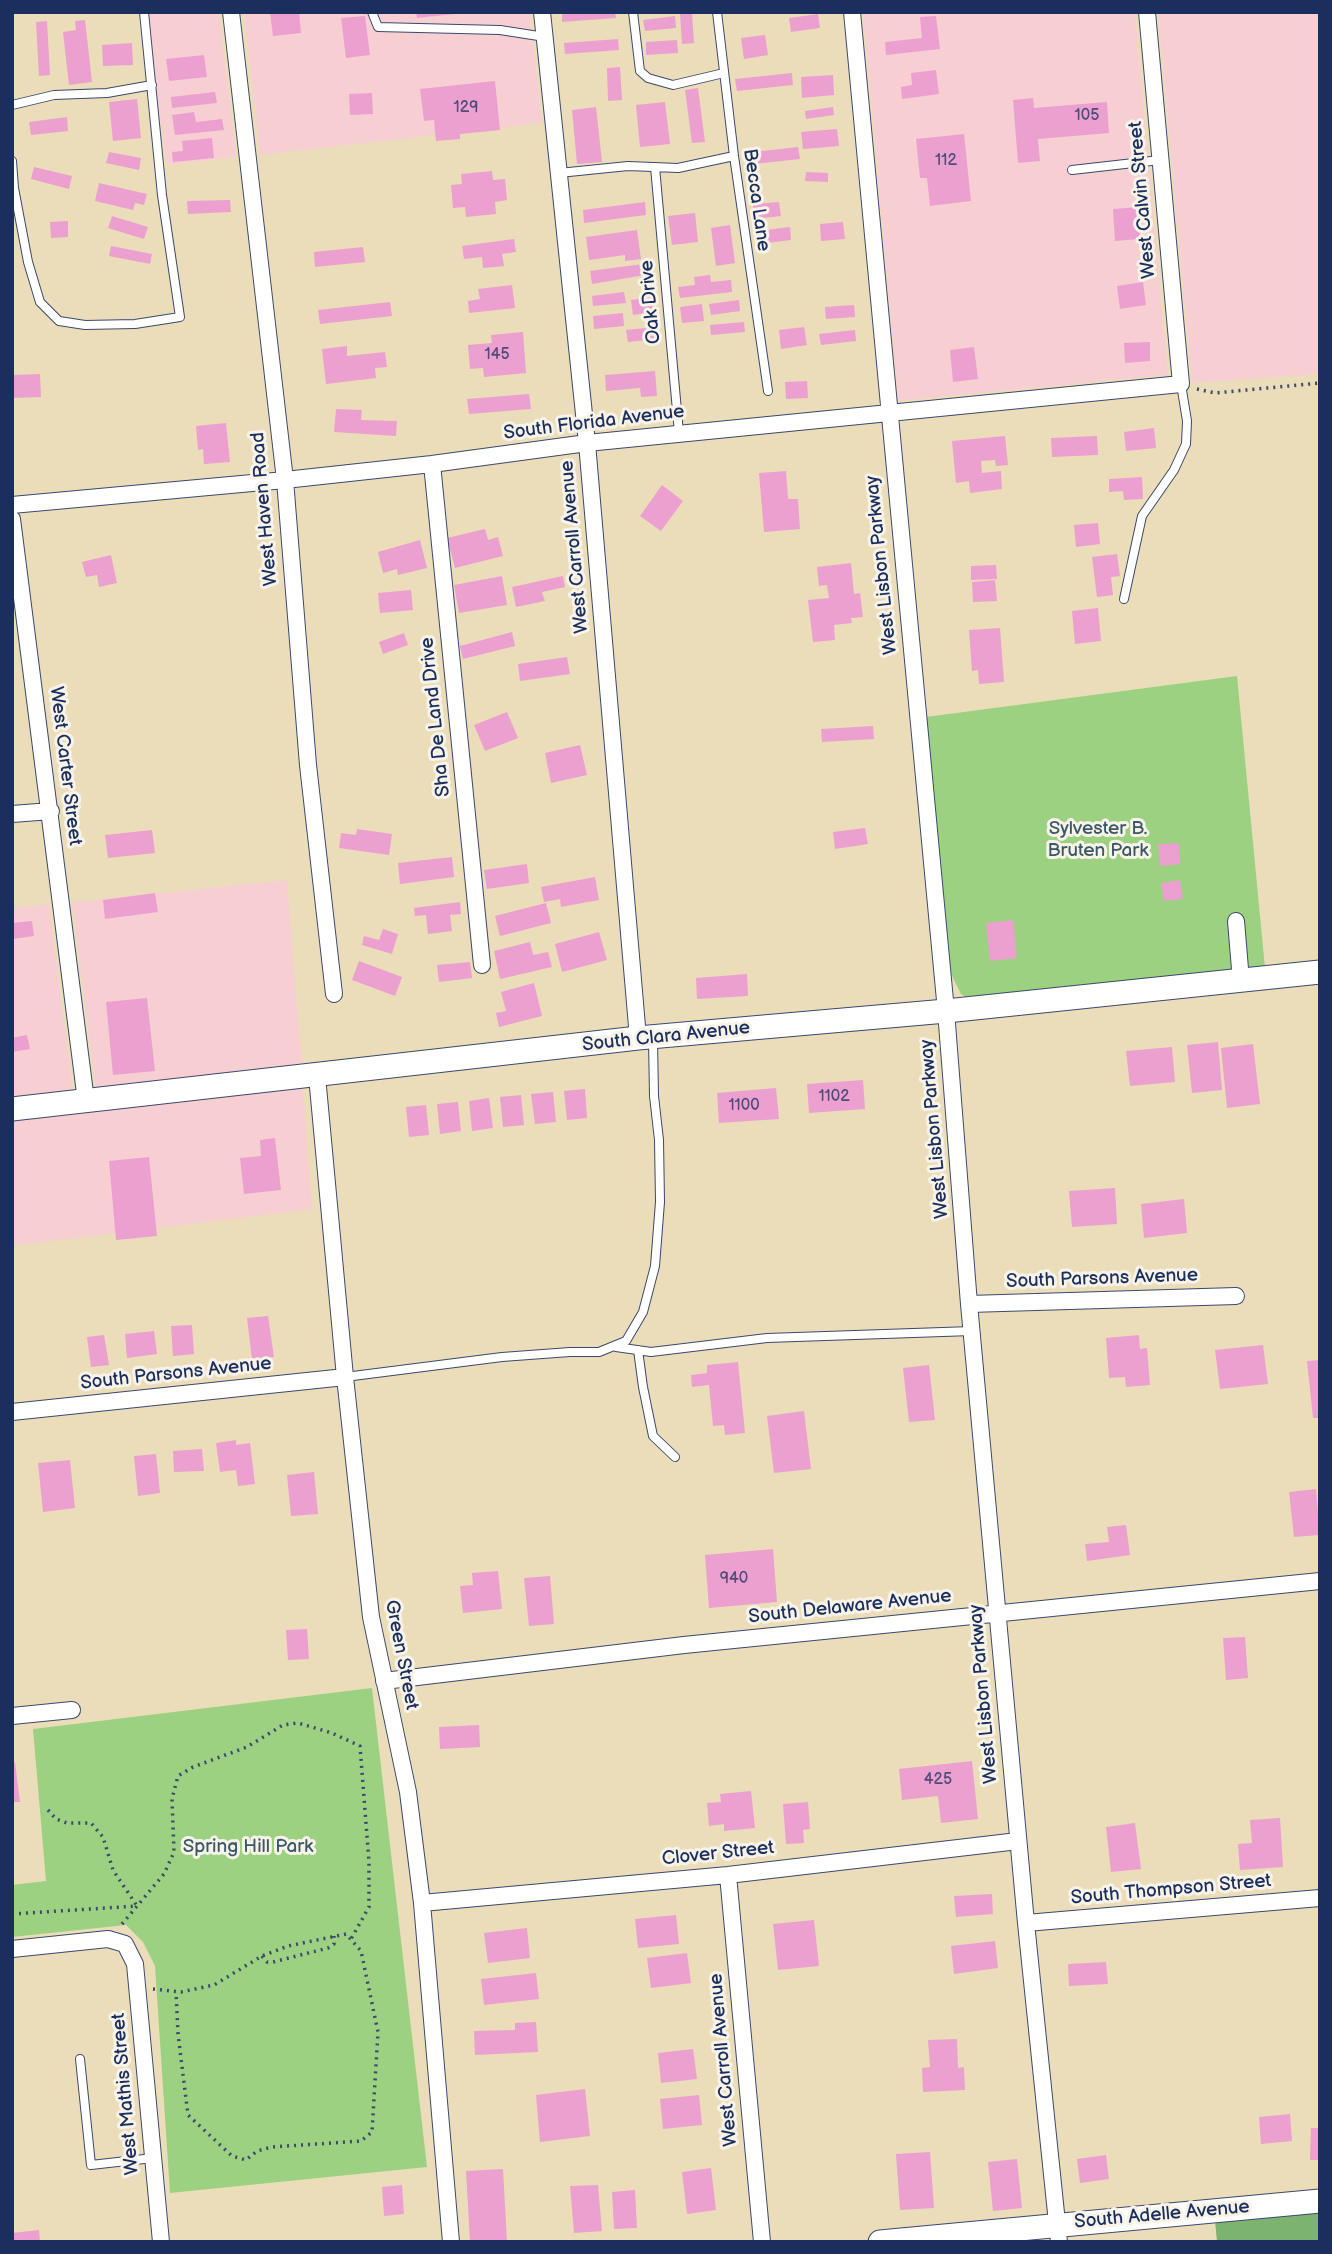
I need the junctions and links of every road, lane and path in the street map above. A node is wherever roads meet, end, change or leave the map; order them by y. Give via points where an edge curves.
1 (144, 12) edge
2 (372, 12) edge
3 (542, 12) edge
4 (633, 12) edge
5 (717, 12) edge
6 (852, 12) edge
7 (1147, 12) edge
8 (232, 15) edge
9 (545, 37) junction
10 (724, 73) junction
11 (152, 85) junction
12 (12, 104) edge
13 (734, 156) junction
14 (1160, 160) junction
15 (12, 161) edge
16 (655, 167) junction
17 (1072, 170) dead end
18 (559, 173) junction
19 (1320, 383) edge
20 (1181, 384) junction
21 (768, 391) dead end
22 (888, 413) junction
23 (679, 433) junction
24 (587, 443) junction
25 (432, 464) junction
26 (285, 480) junction
27 (12, 505) edge
28 (12, 519) edge
29 (1124, 599) dead end
30 (51, 811) junction
31 (12, 814) edge
32 (1236, 921) dead end
33 (482, 965) dead end
34 (1320, 972) edge
35 (1241, 981) junction
36 (334, 994) dead end
37 (946, 1011) junction
38 (646, 1037) junction
39 (317, 1076) junction
40 (86, 1101) junction
41 (12, 1109) edge
42 (1236, 1296) dead end
43 (970, 1304) junction
44 (972, 1331) junction
45 (613, 1346) junction
46 (638, 1350) junction
47 (345, 1377) junction
48 (12, 1412) edge
49 (675, 1457) dead end
50 (1320, 1581) edge
51 (998, 1614) junction
52 (384, 1681) junction
53 (72, 1710) dead end
54 (12, 1716) edge
55 (48, 1810) dead end
56 (1018, 1841) junction
57 (728, 1875) junction
58 (1320, 1898) edge
59 (422, 1903) junction
60 (137, 1906) junction
61 (12, 1914) edge
62 (1026, 1923) junction
63 (334, 1936) junction
64 (108, 1939) junction
65 (351, 1939) junction
66 (12, 1949) edge
67 (262, 1956) junction
68 (137, 1987) junction
69 (176, 1992) junction
70 (80, 2059) dead end
71 (153, 2158) junction
72 (1320, 2201) edge
73 (1058, 2233) edge
74 (979, 2237) edge
75 (161, 2242) edge
76 (452, 2242) edge
77 (762, 2242) edge
78 (880, 2242) edge

1 - 11 lane
2 - 9 lane via 378,27 500,30
3 - 9 street, West Carroll Avenue
4 - 10 lane via 640,71 648,78 673,85
5 - 10 lane, Becca Lane
6 - 22 street, West Lisbon Parkway
7 - 14 street, West Calvin Street
8 - 26 street, West Haven Road
9 - 18 street, West Carroll Avenue
10 - 13 lane, Becca Lane
11 - 12 lane
11 - 15 lane via 180,317 135,324 59,321 40,302 28,262
13 - 16 lane via 678,168
13 - 21 lane, Becca Lane
14 - 17 lane
14 - 20 street, West Calvin Street
16 - 18 lane
16 - 23 lane, Oak Drive
18 - 24 street, West Carroll Avenue
19 - 20 path via 1216,393
20 - 22 street, South Florida Avenue
20 - 29 lane via 1186,444 1142,516
22 - 23 street, South Florida Avenue
22 - 37 street, West Lisbon Parkway
23 - 24 street, South Florida Avenue
24 - 25 street, South Florida Avenue
24 - 38 street, West Carroll Avenue
25 - 26 street, South Florida Avenue
25 - 33 street, Sha De Land Drive
26 - 27 street, South Florida Avenue
26 - 36 street, West Haven Road via 307,765
28 - 30 street, West Carter Street
30 - 31 street
30 - 40 street, West Carter Street
32 - 35 street
34 - 35 street, South Clara Avenue
35 - 37 street, South Clara Avenue
37 - 38 street, South Clara Avenue
37 - 43 street, West Lisbon Parkway
38 - 39 street, South Clara Avenue
38 - 45 lane via 659,1140 655,1266 643,1312 626,1341
39 - 40 street, South Clara Avenue
39 - 47 street, Green Street
40 - 41 street, South Clara Avenue
42 - 43 street, South Parsons Avenue
43 - 44 street, West Lisbon Parkway
44 - 46 lane via 767,1338
44 - 51 street, West Lisbon Parkway
45 - 46 lane
45 - 47 lane via 599,1352 502,1357
46 - 49 lane via 653,1436
47 - 48 street, South Parsons Avenue
47 - 52 street, Green Street via 371,1617
50 - 51 street, South Delaware Avenue
51 - 52 street, South Delaware Avenue
51 - 56 street, West Lisbon Parkway
52 - 59 street, Green Street via 408,1792
53 - 54 street
55 - 60 path via 67,1823 91,1823 103,1837 113,1870
56 - 57 street, Clover Street
56 - 62 street, West Lisbon Parkway
57 - 59 street, Clover Street
57 - 77 street, West Carroll Avenue
58 - 62 street, South Thompson Street
59 - 76 street, Green Street
60 - 61 path
60 - 64 path
60 - 65 path via 164,1874 174,1852 172,1799 178,1776 247,1747 283,1725 298,1723 360,1746 369,1907
62 - 73 street, West Lisbon Parkway
63 - 65 path via 346,1934
63 - 67 path
63 - 67 path via 334,1944 328,1948 273,1962
64 - 66 street
64 - 68 street, West Mathis Street via 125,1944 135,1964
65 - 69 path via 361,1951 378,2032 372,2132 361,2141 272,2147 246,2160 232,2156 188,2115
67 - 69 path via 214,1985
68 - 69 path
68 - 71 street, West Mathis Street
70 - 71 lane via 91,2165
71 - 75 street, West Mathis Street
72 - 73 street, South Adelle Avenue
73 - 74 street, South Adelle Avenue
74 - 78 street, South Adelle Avenue

